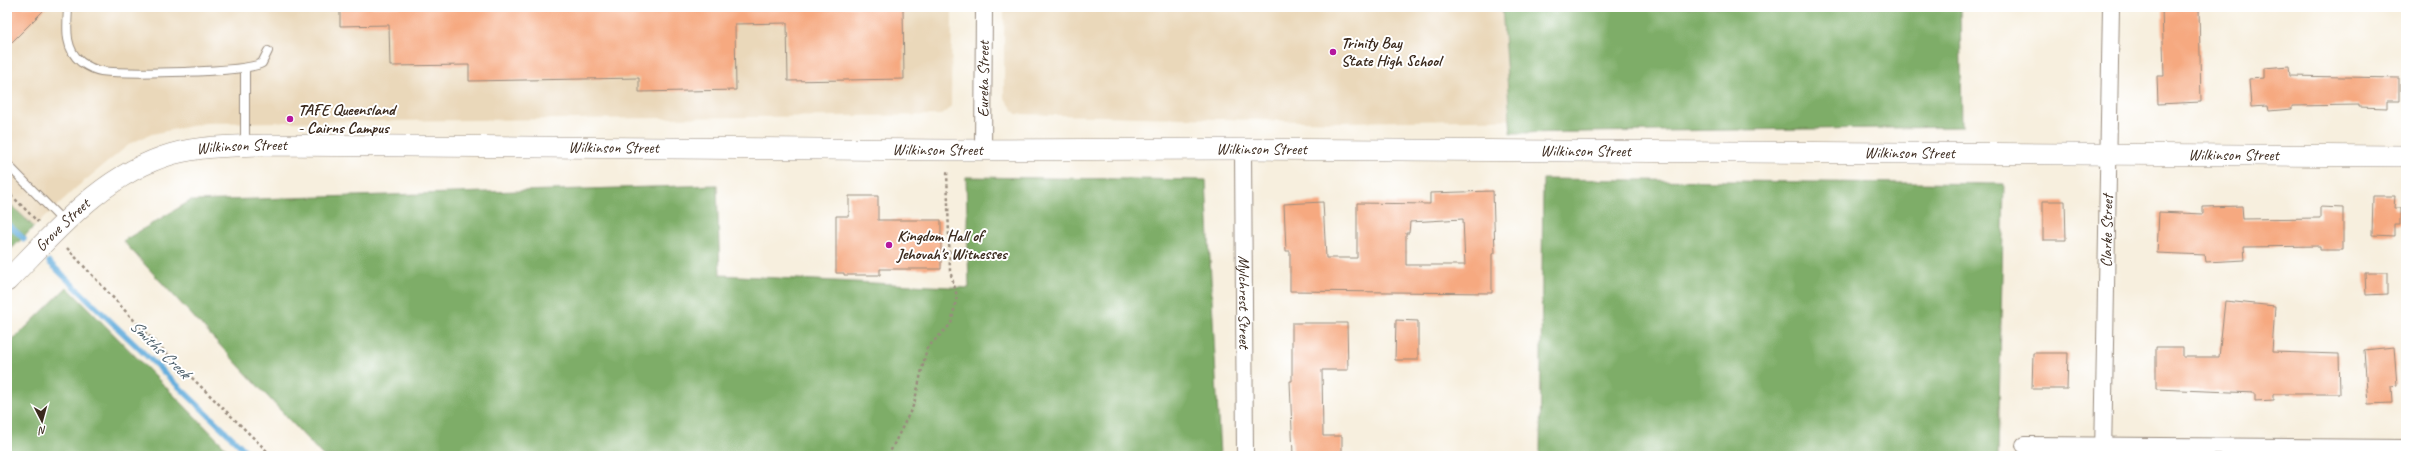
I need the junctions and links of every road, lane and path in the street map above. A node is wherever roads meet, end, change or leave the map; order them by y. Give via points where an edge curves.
1 (984, 7) edge
2 (2111, 7) edge
3 (68, 8) dead end
4 (268, 51) dead end
5 (245, 68) junction
6 (245, 146) junction
7 (1242, 149) junction
8 (947, 150) junction
9 (983, 150) junction
10 (2109, 155) junction
11 (2406, 156) edge
12 (7, 164) edge
13 (123, 176) joint
14 (7, 191) edge
15 (58, 229) junction
16 (7, 281) edge
17 (2024, 445) dead end
18 (2406, 448) edge
19 (2103, 451) edge
20 (272, 456) edge
21 (888, 456) edge
22 (1245, 456) edge

1 - 9 street, Eureka Street
2 - 10 street, Clarke Street
3 - 5 lane via 67,35 71,49 81,62 94,69 134,72
4 - 5 lane via 262,63
5 - 6 lane
6 - 8 street, Wilkinson Street
6 - 13 street, Wilkinson Street via 206,148 172,154
7 - 9 street, Wilkinson Street
7 - 10 street, Wilkinson Street
7 - 22 street, Mylchrest Street
8 - 9 street, Wilkinson Street
8 - 21 path via 950,271 957,296 951,324 927,348 914,404
10 - 11 street, Wilkinson Street
10 - 19 street, Clarke Street
12 - 15 lane
13 - 15 street, Grove Street via 85,203
14 - 15 path
15 - 16 street, Grove Street
15 - 20 path via 68,249 143,330
17 - 19 street
18 - 19 street

